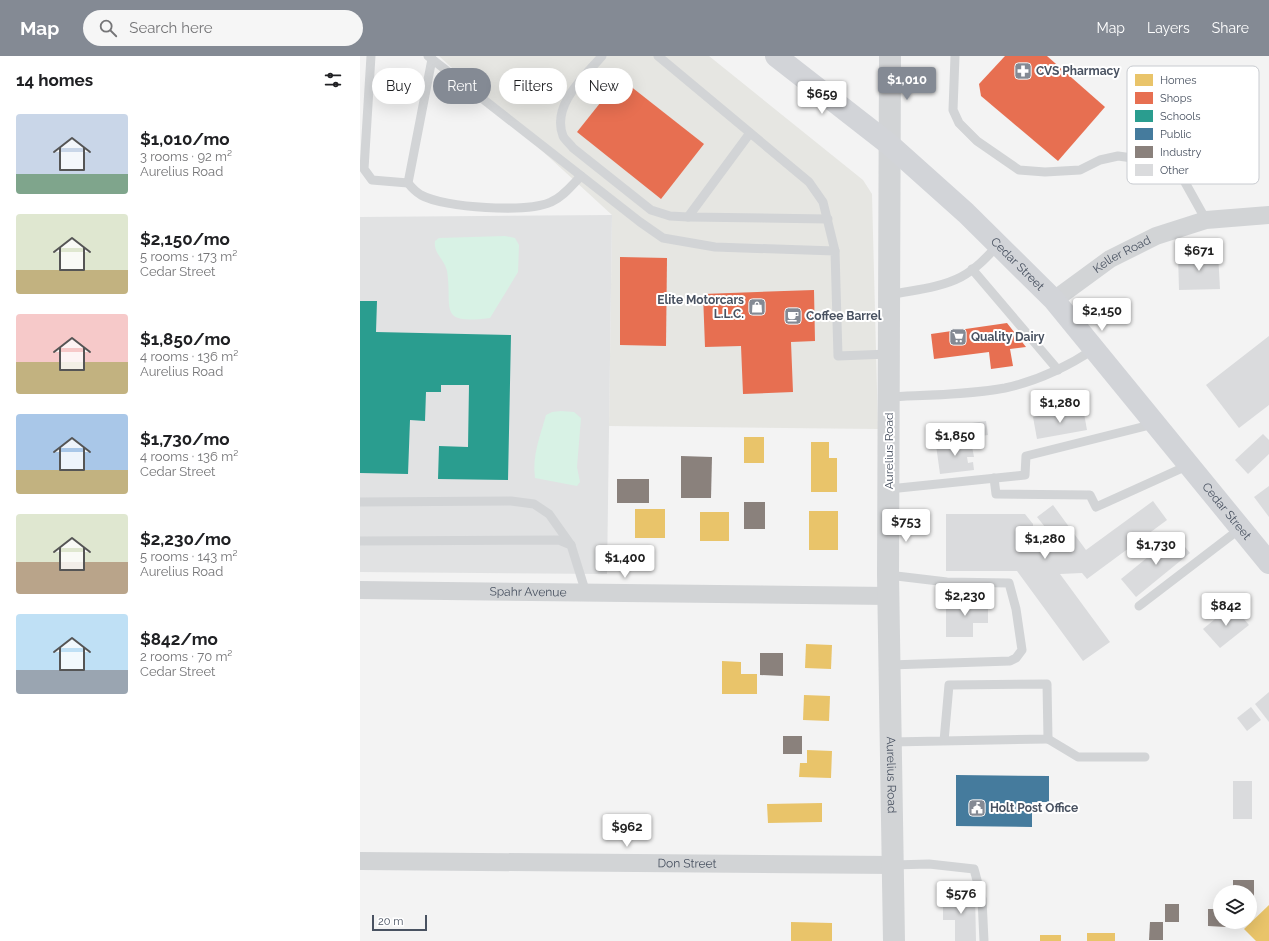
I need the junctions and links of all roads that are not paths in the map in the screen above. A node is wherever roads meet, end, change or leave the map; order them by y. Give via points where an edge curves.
1 (371, 56) edge
2 (602, 56) edge
3 (658, 56) edge
4 (776, 56) edge
5 (890, 56) edge
6 (955, 56) edge
7 (430, 58) edge
8 (750, 133) junction
9 (890, 146) junction
10 (1127, 157) edge
11 (581, 176) junction
12 (408, 183) junction
13 (1186, 184) edge
14 (1269, 215) edge
15 (688, 217) junction
16 (828, 219) junction
17 (1206, 220) junction
18 (998, 245) junction
19 (835, 251) junction
20 (972, 269) junction
21 (889, 295) junction
22 (1054, 300) junction
23 (1094, 349) junction
24 (889, 354) junction
25 (1058, 370) junction
26 (889, 397) junction
27 (1156, 423) junction
28 (1190, 465) junction
29 (994, 478) junction
30 (889, 489) junction
31 (360, 502) edge
32 (1241, 528) junction
33 (360, 541) edge
34 (571, 545) junction
35 (1269, 563) edge
36 (889, 585) junction
37 (360, 590) edge
38 (586, 593) junction
39 (1139, 606) dead end
40 (890, 665) junction
41 (1048, 739) junction
42 (944, 741) junction
43 (891, 742) junction
44 (1145, 757) dead end
45 (360, 861) edge
46 (893, 865) junction
47 (894, 941) edge
48 (984, 941) edge

1 - 12 lane via 364,169 372,180
2 - 15 lane via 571,92 562,122 564,136 573,148 651,210 670,216
3 - 8 lane
4 - 9 main road, Cedar Street
5 - 9 street, Aurelius Road
6 - 10 lane via 953,110 959,123 978,141 1019,170 1080,170 1100,160 1118,156
7 - 11 lane
7 - 12 lane
8 - 15 lane
8 - 16 lane via 809,182 823,202
9 - 18 main road, Cedar Street
9 - 21 street, Aurelius Road
11 - 12 lane via 558,198 526,208 451,204 422,196
11 - 19 lane via 663,238 715,247
13 - 17 lane
14 - 17 street, Keller Road
15 - 16 lane
16 - 19 lane
17 - 22 street, Keller Road via 1156,236 1110,259
18 - 20 lane
18 - 22 main road, Cedar Street
19 - 24 lane via 838,356
20 - 21 lane via 960,277 932,287
20 - 25 lane
21 - 24 street, Aurelius Road
22 - 23 main road, Cedar Street
23 - 25 lane
23 - 27 main road, Cedar Street
24 - 26 street, Aurelius Road
25 - 26 lane via 1005,388
26 - 30 street, Aurelius Road
27 - 28 main road, Cedar Street
27 - 29 lane via 1026,456 1025,475
28 - 29 lane via 1096,507 1090,495 996,494
28 - 32 main road, Cedar Street
29 - 30 lane
30 - 36 street, Aurelius Road
31 - 34 lane via 511,501 534,504 549,514
32 - 35 main road, Cedar Street
32 - 39 lane
33 - 34 lane via 558,540
34 - 38 lane
36 - 38 street, Spahr Avenue
36 - 40 street, Aurelius Road
36 - 40 lane via 947,582 1009,583 1022,650 1010,661
37 - 38 street, Spahr Avenue
40 - 43 street, Aurelius Road
41 - 42 lane
41 - 42 lane via 1047,684 949,685
41 - 44 lane via 1078,757
42 - 43 lane
43 - 46 street, Aurelius Road
45 - 46 street, Don Street
46 - 47 street, Aurelius Road
46 - 48 lane via 929,864 974,868 982,899

